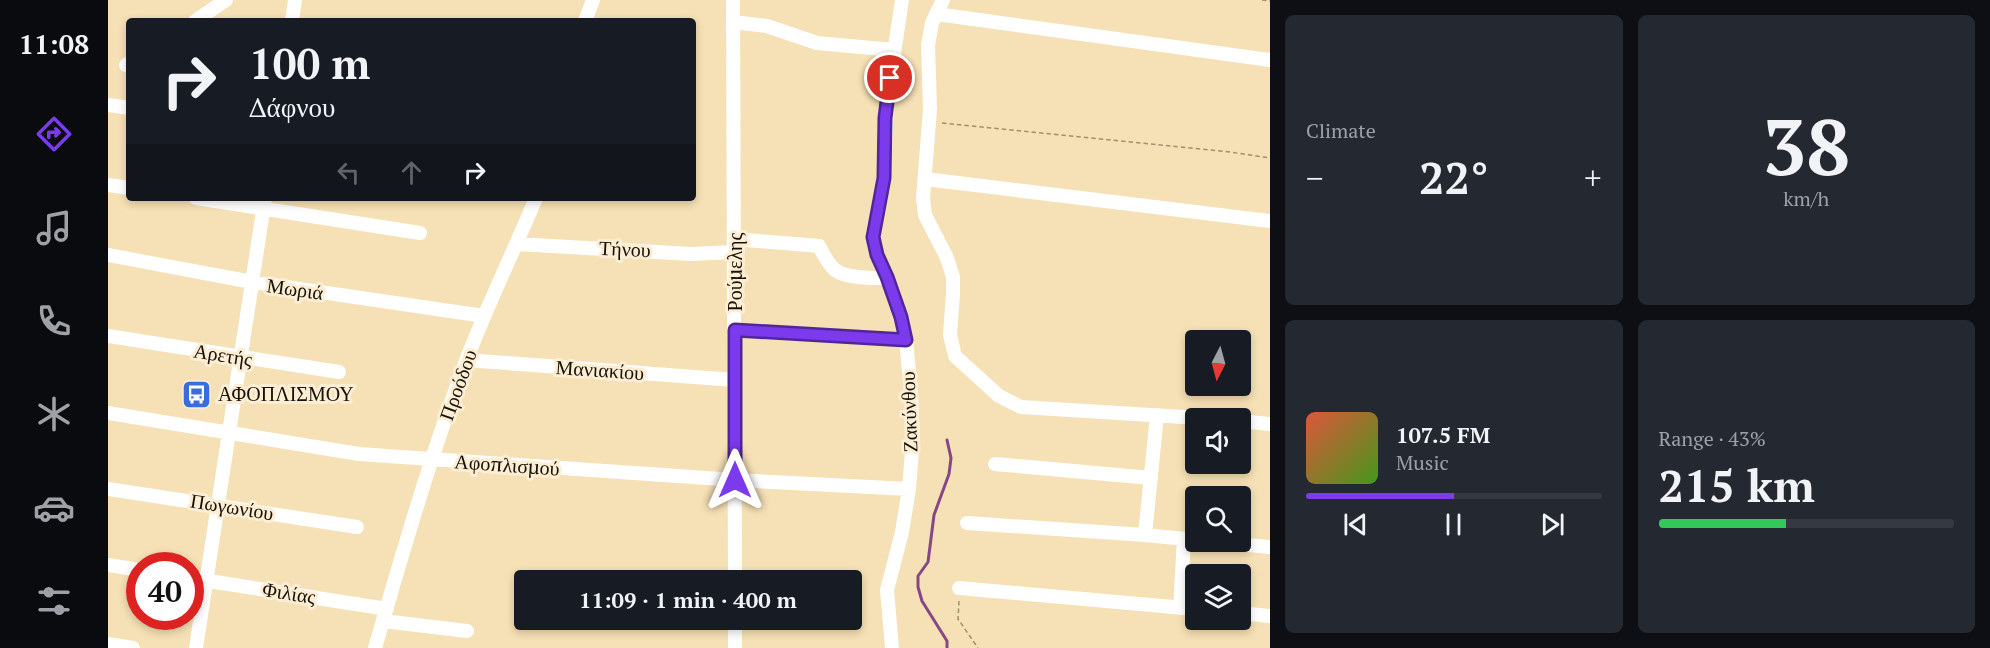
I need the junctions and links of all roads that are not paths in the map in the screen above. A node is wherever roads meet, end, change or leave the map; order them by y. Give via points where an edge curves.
1 (226, 0) edge
2 (295, 0) edge
3 (593, 0) edge
4 (733, 0) edge
5 (902, 0) edge
6 (943, 0) edge
7 (936, 14) junction
8 (199, 18) edge
9 (292, 18) edge
10 (586, 18) edge
11 (733, 22) junction
12 (894, 50) junction
13 (1270, 60) edge
14 (108, 105) edge
15 (126, 108) edge
16 (925, 179) junction
17 (108, 185) edge
18 (126, 188) edge
19 (237, 201) edge
20 (535, 201) edge
21 (264, 203) edge
22 (1270, 221) edge
23 (420, 233) dead end
24 (517, 244) junction
25 (734, 246) junction
26 (108, 255) edge
27 (887, 277) junction
28 (252, 282) junction
29 (484, 316) junction
30 (735, 330) junction
31 (108, 336) edge
32 (906, 340) junction
33 (241, 358) junction
34 (466, 360) junction
35 (339, 372) dead end
36 (735, 381) junction
37 (108, 413) edge
38 (1157, 415) junction
39 (1185, 417) edge
40 (1251, 423) edge
41 (1270, 424) edge
42 (230, 431) junction
43 (431, 460) junction
44 (994, 464) dead end
45 (1151, 478) junction
46 (735, 480) junction
47 (108, 489) edge
48 (909, 489) junction
49 (218, 505) junction
50 (967, 523) dead end
51 (357, 527) dead end
52 (1145, 535) junction
53 (1185, 539) edge
54 (1251, 545) edge
55 (1270, 546) edge
56 (1188, 552) edge
57 (108, 565) edge
58 (126, 568) edge
59 (735, 570) edge
60 (206, 581) junction
61 (959, 588) road end
62 (1180, 608) junction
63 (1185, 608) edge
64 (1251, 614) edge
65 (385, 615) junction
66 (1270, 616) edge
67 (735, 630) edge
68 (467, 631) dead end
69 (108, 644) edge
70 (134, 648) edge
71 (196, 648) edge
72 (375, 648) edge
73 (735, 648) edge
74 (892, 648) edge

1 - 8 street
2 - 9 street
3 - 10 street
4 - 11 street, Ρούμελης
5 - 12 street, Ζακύνθου
6 - 7 street
7 - 13 street
7 - 16 street via 928,45
11 - 12 street via 767,26 817,43
11 - 25 street, Ρούμελης
12 - 27 street, Ζακύνθου via 885,118 884,178 873,232 877,255
14 - 15 street
16 - 22 street
16 - 38 street via 925,215 953,277 950,335 959,360 1007,401 1021,407
17 - 18 street
19 - 21 street
20 - 24 street, Προόδου
21 - 23 street
21 - 28 street
24 - 25 street, Τήνου via 691,254
24 - 29 street, Προόδου
25 - 27 street, Τήνου via 819,246 836,271 851,276
25 - 30 street, Ρούμελης
26 - 28 street, Μωριά
27 - 32 street, Ζακύνθου
28 - 29 street, Μωριά
28 - 33 street
29 - 34 street, Προόδου
30 - 32 street
30 - 36 street, Ρούμελης
31 - 33 street, Αρετής
32 - 48 street, Ζακύνθου via 913,439
33 - 35 street, Αρετής
33 - 42 street
34 - 36 street, Μανιακίου
34 - 43 street, Προόδου
36 - 46 street, Ρούμελης
37 - 42 street, Αφοπλισμού
38 - 39 street
38 - 45 street
40 - 41 street
42 - 43 street, Αφοπλισμού via 359,453
42 - 49 street
43 - 46 street, Αφοπλισμού
43 - 65 street, Προόδου
44 - 45 street
45 - 52 street
46 - 48 street, Αφοπλισμού
46 - 59 street, Ρούμελης
47 - 49 street, Πωγωνίου
48 - 74 street, Ζακύνθου via 887,590
49 - 51 street, Πωγωνίου
49 - 60 street
50 - 52 street
52 - 53 street
54 - 55 street
56 - 62 street
57 - 58 street
60 - 65 street, Φιλίας
60 - 71 street
61 - 62 street
62 - 63 street
64 - 66 street
65 - 68 street, Φιλίας
65 - 72 street, Προόδου
67 - 73 street
69 - 70 street

